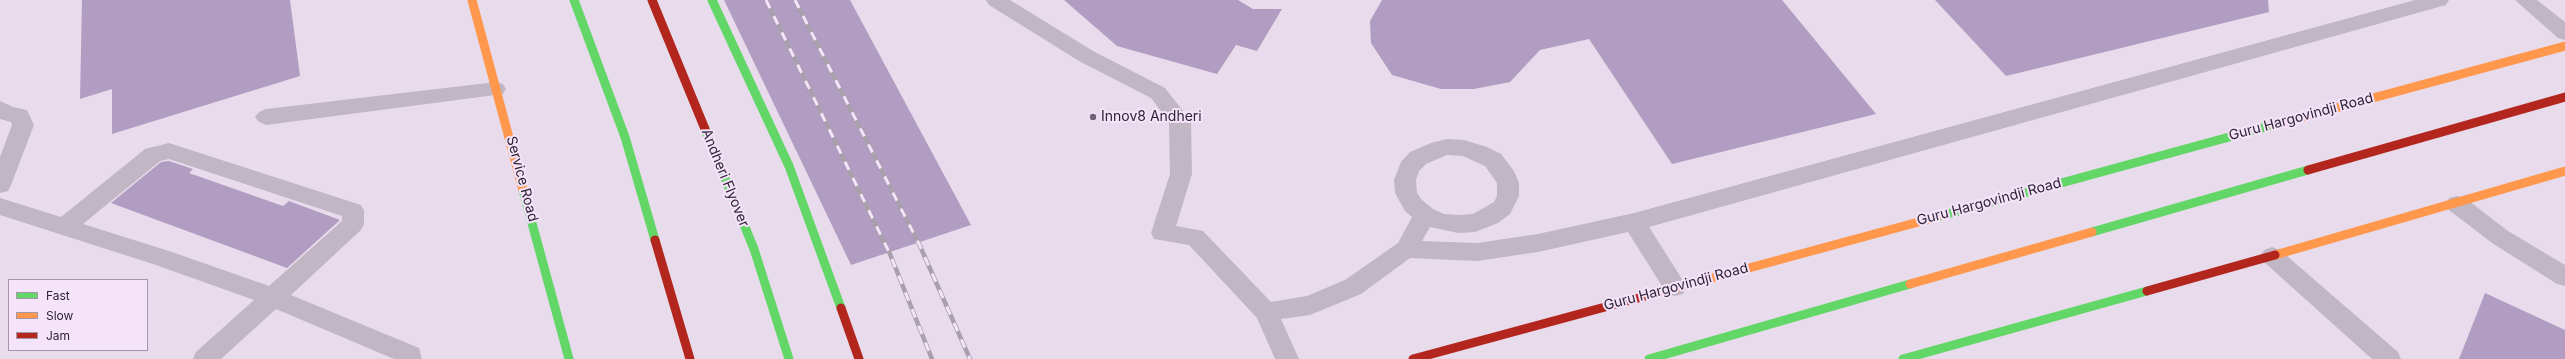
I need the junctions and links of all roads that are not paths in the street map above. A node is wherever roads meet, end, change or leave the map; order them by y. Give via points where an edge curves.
1 (472, 0) edge
2 (574, 0) edge
3 (652, 0) edge
4 (712, 0) edge
5 (996, 0) edge
6 (2439, 0) edge
7 (2525, 0) edge
8 (2565, 33) edge
9 (2565, 46) edge
10 (496, 89) junction
11 (2565, 97) edge
12 (0, 108) edge
13 (266, 117) dead end
14 (2565, 171) edge
15 (0, 185) edge
16 (2457, 204) junction
17 (0, 206) edge
18 (1425, 215) junction
19 (1634, 222) junction
20 (63, 227) junction
21 (1406, 249) junction
22 (2272, 256) junction
23 (2565, 277) edge
24 (1675, 287) junction
25 (272, 297) junction
26 (1266, 312) junction
27 (566, 345) junction
28 (205, 359) edge
29 (410, 359) edge
30 (560, 359) edge
31 (570, 359) edge
32 (690, 359) edge
33 (789, 359) edge
34 (859, 359) edge
35 (1286, 359) edge
36 (1413, 359) edge
37 (1649, 359) edge
38 (1903, 359) edge
39 (2389, 359) edge

1 - 10 main road, Service Road
2 - 32 main road via 625,137
3 - 33 main road, Andheri Flyover via 754,249
4 - 34 main road via 789,166
5 - 26 street via 1086,56 1158,93 1180,122 1181,174 1162,233 1195,237
6 - 19 street
7 - 8 street
9 - 24 main road, Guru Hargovindji Road
10 - 13 street
10 - 27 main road, Service Road
11 - 37 main road
12 - 15 street via 8,114 20,115 23,125
14 - 16 main road
16 - 22 main road
16 - 23 street via 2500,237
17 - 20 street
18 - 18 street via 1413,205 1406,193 1405,180 1409,168 1418,158 1431,151 1464,148 1493,160 1503,171 1508,183 1508,196 1502,208 1490,217 1475,223 1458,224 1441,222
18 - 21 street
19 - 21 street via 1538,243 1477,252
19 - 24 street
20 - 25 street via 161,257
20 - 25 street via 153,155 169,151 352,212 353,224
21 - 26 street via 1353,287 1310,305
22 - 38 main road
22 - 39 street
24 - 36 main road, Guru Hargovindji Road
25 - 28 street
25 - 29 street via 410,355
26 - 35 street
27 - 30 main road
27 - 31 main road, Service Road

